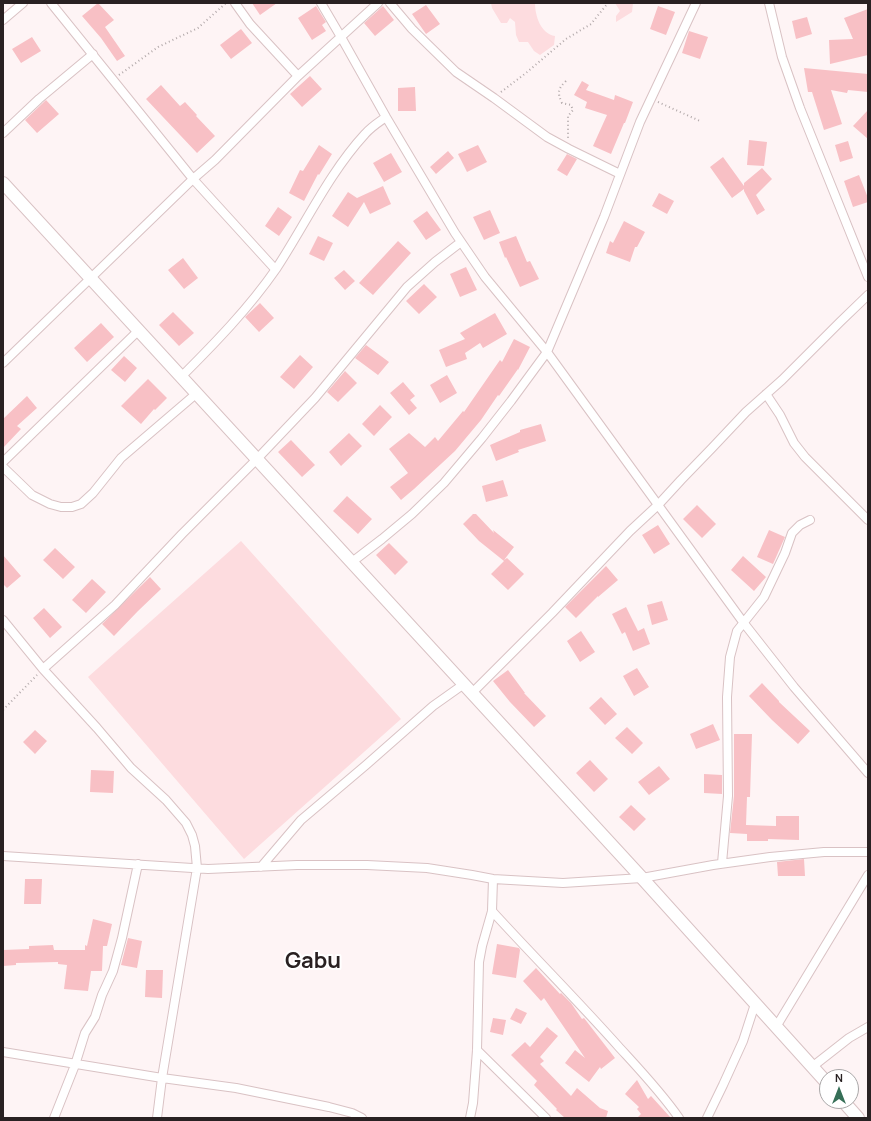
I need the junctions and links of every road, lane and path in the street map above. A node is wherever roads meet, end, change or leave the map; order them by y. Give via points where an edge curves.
1 (23, 3) edge
2 (51, 3) edge
3 (226, 3) edge
4 (235, 3) edge
5 (321, 3) edge
6 (378, 3) edge
7 (390, 3) edge
8 (608, 3) edge
9 (696, 3) edge
10 (770, 3) edge
11 (3, 20) edge
12 (341, 37) junction
13 (93, 54) junction
14 (298, 76) junction
15 (113, 79) junction
16 (566, 81) dead end
17 (494, 98) junction
18 (652, 99) junction
19 (386, 117) junction
20 (700, 121) dead end
21 (3, 134) edge
22 (569, 149) junction
23 (620, 174) junction
24 (194, 179) junction
25 (3, 183) edge
26 (461, 242) junction
27 (275, 269) junction
28 (91, 277) junction
29 (868, 277) edge
30 (868, 295) edge
31 (139, 330) junction
32 (546, 352) junction
33 (3, 363) edge
34 (182, 376) junction
35 (197, 393) junction
36 (766, 394) junction
37 (258, 459) junction
38 (3, 462) edge
39 (3, 467) edge
40 (658, 506) junction
41 (810, 520) dead end
42 (868, 520) edge
43 (352, 562) junction
44 (3, 620) edge
45 (743, 622) junction
46 (43, 669) junction
47 (468, 689) junction
48 (3, 710) edge
49 (868, 772) edge
50 (868, 852) edge
51 (3, 856) edge
52 (722, 863) junction
53 (138, 864) junction
54 (261, 867) junction
55 (197, 868) junction
56 (868, 875) edge
57 (642, 878) junction
58 (493, 879) junction
59 (492, 911) junction
60 (755, 1004) junction
61 (776, 1027) junction
62 (868, 1027) edge
63 (477, 1050) junction
64 (3, 1052) edge
65 (75, 1065) junction
66 (812, 1067) junction
67 (819, 1074) edge
68 (162, 1078) junction
69 (850, 1109) edge
70 (54, 1118) edge
71 (157, 1118) edge
72 (362, 1118) edge
73 (470, 1118) edge
74 (546, 1118) edge
75 (679, 1118) edge
76 (707, 1118) edge
77 (858, 1118) edge

1 - 11 street
2 - 13 street
3 - 15 path via 198,28 158,48
4 - 14 street via 250,24
5 - 12 street
6 - 12 street
7 - 17 street via 412,29 456,72
8 - 17 path via 591,24 566,39
9 - 18 street
10 - 29 street via 782,57 800,108
12 - 14 street
12 - 19 street
13 - 15 street
13 - 21 street via 39,99
14 - 24 street
15 - 24 street
16 - 22 path via 560,88 559,95 562,103 571,106 573,110 568,116
17 - 22 street via 547,137
18 - 20 path
18 - 23 street via 640,122
19 - 26 street
19 - 27 street via 365,133 338,168
22 - 23 street
23 - 32 street
24 - 27 street
24 - 28 street
25 - 28 main road
26 - 32 street via 485,277
26 - 37 street via 408,287 314,398
27 - 34 street via 249,303
28 - 31 main road
28 - 33 street
30 - 36 street
31 - 34 main road
31 - 38 street
32 - 40 street
32 - 43 street via 497,420 444,483 412,514
34 - 35 main road
35 - 37 main road
35 - 39 street via 121,458 81,504 72,507 50,504 32,495
36 - 40 street
36 - 42 street via 797,448
37 - 43 main road
37 - 46 street via 115,605
40 - 45 street
40 - 47 street via 630,531 552,613
41 - 45 street via 792,533 764,597
43 - 47 main road
44 - 46 street
45 - 49 street via 794,687
45 - 52 street via 737,631 730,657 727,697 728,796
46 - 48 path
46 - 55 street via 131,768 166,800 186,823 195,846
47 - 54 street via 434,706 301,820
47 - 57 main road
50 - 52 street via 824,852
51 - 53 street
52 - 57 street
53 - 55 street
53 - 65 street via 113,971 95,1017 85,1033
54 - 55 street
54 - 58 street via 367,865 427,868
55 - 68 street
56 - 61 street
57 - 58 street via 563,883
57 - 60 main road
58 - 59 street
59 - 63 street via 479,962
59 - 75 street via 664,1097
60 - 61 main road
60 - 76 street via 743,1041
61 - 66 main road
62 - 66 street via 849,1038
63 - 73 street
63 - 74 street
64 - 65 street
65 - 68 street
65 - 70 street
66 - 67 main road
68 - 71 street
68 - 72 street via 236,1088 329,1107
69 - 77 main road

